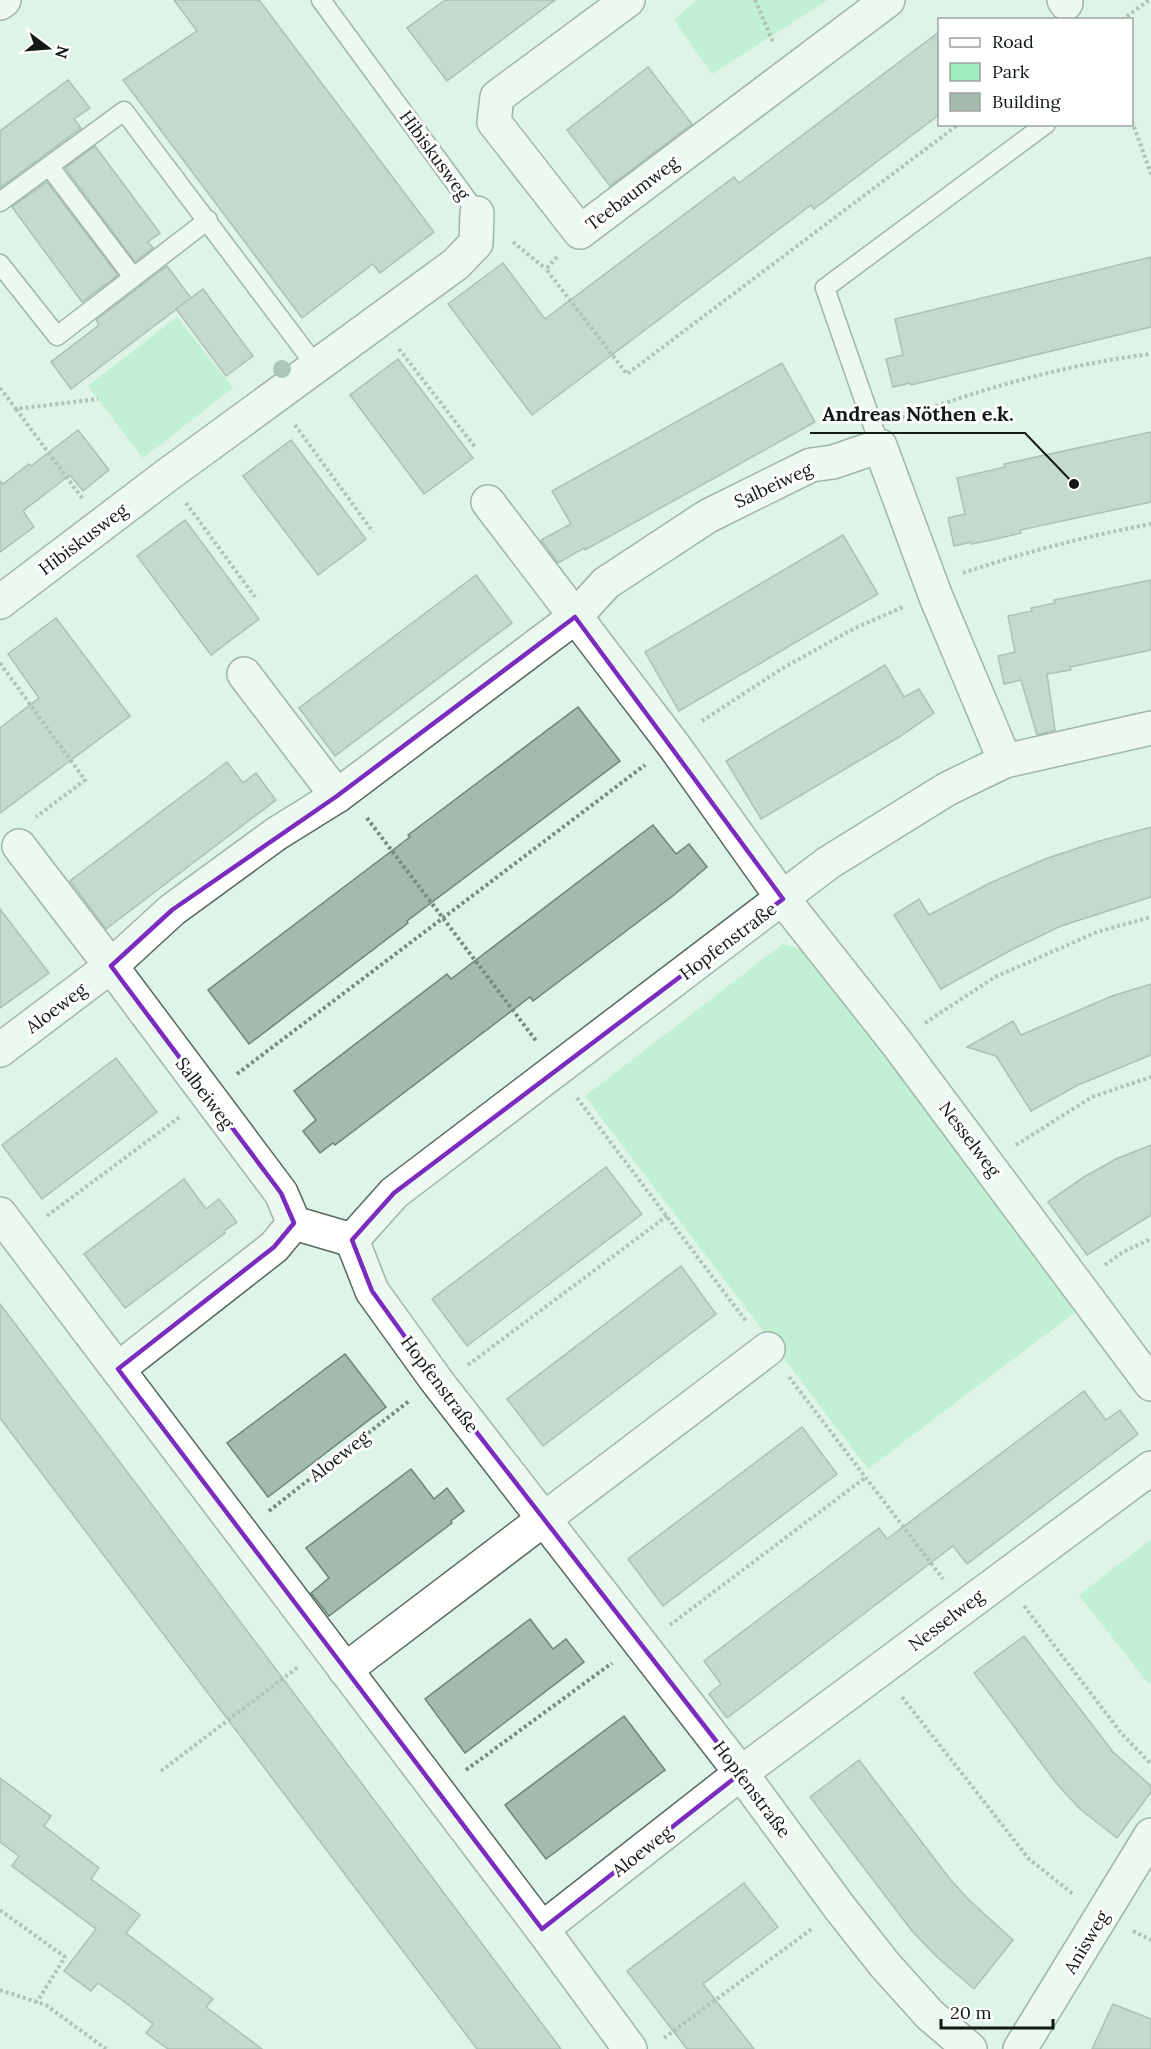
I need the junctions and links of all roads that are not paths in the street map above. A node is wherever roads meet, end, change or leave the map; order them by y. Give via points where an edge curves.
1 (4, 0) edge
2 (321, 0) edge
3 (628, 0) edge
4 (888, 0) edge
5 (0, 3) edge
6 (1043, 126) edge
7 (50, 166) junction
8 (0, 202) edge
9 (477, 213) joint
10 (208, 220) junction
11 (0, 264) edge
12 (133, 277) junction
13 (316, 366) junction
14 (877, 438) junction
15 (488, 502) dead end
16 (0, 602) edge
17 (575, 617) junction
18 (244, 674) dead end
19 (1151, 728) edge
20 (1005, 761) junction
21 (341, 792) junction
22 (19, 846) road end
23 (783, 899) junction
24 (111, 966) junction
25 (0, 1050) edge
26 (294, 1223) junction
27 (9, 1226) edge
28 (352, 1240) junction
29 (768, 1349) dead end
30 (118, 1369) junction
31 (1151, 1384) edge
32 (1151, 1468) edge
33 (543, 1519) junction
34 (336, 1657) junction
35 (741, 1773) junction
36 (1151, 1835) edge
37 (542, 1929) junction
38 (644, 2045) edge
39 (970, 2049) edge
40 (1020, 2049) edge

1 - 5 street
2 - 9 lane, Hibiskusweg
3 - 4 street, Teebaumweg via 497,97 494,122 580,232
6 - 14 lane via 825,288
7 - 8 lane
7 - 10 lane via 124,111
7 - 12 lane
9 - 13 street, Hibiskusweg via 476,243 456,264
10 - 12 lane
10 - 13 lane
11 - 12 lane via 57,336
13 - 16 street, Hibiskusweg
14 - 17 street, Salbeiweg via 833,462 811,465 708,516 606,584
14 - 20 street via 934,591
15 - 17 street
17 - 21 street, Salbeiweg
17 - 23 street via 674,745
18 - 21 street
19 - 20 street, Hopfenstraße
20 - 23 street, Hopfenstraße via 947,789 828,863
21 - 24 street, Salbeiweg via 172,910
22 - 24 street, Salbeiweg
23 - 28 street, Hopfenstraße via 394,1193
23 - 31 street, Nesselweg via 988,1163
24 - 25 street, Aloeweg
24 - 26 street, Salbeiweg via 280,1193
26 - 28 street
26 - 30 street via 274,1247
27 - 30 street
28 - 33 street, Hopfenstraße via 372,1291
29 - 33 street
30 - 34 street
32 - 35 street, Nesselweg
33 - 34 street
33 - 35 street, Hopfenstraße
34 - 37 street
35 - 37 street, Aloeweg
35 - 39 street, Hopfenstraße via 885,1965 930,2015
36 - 40 street, Anisweg
37 - 38 street

